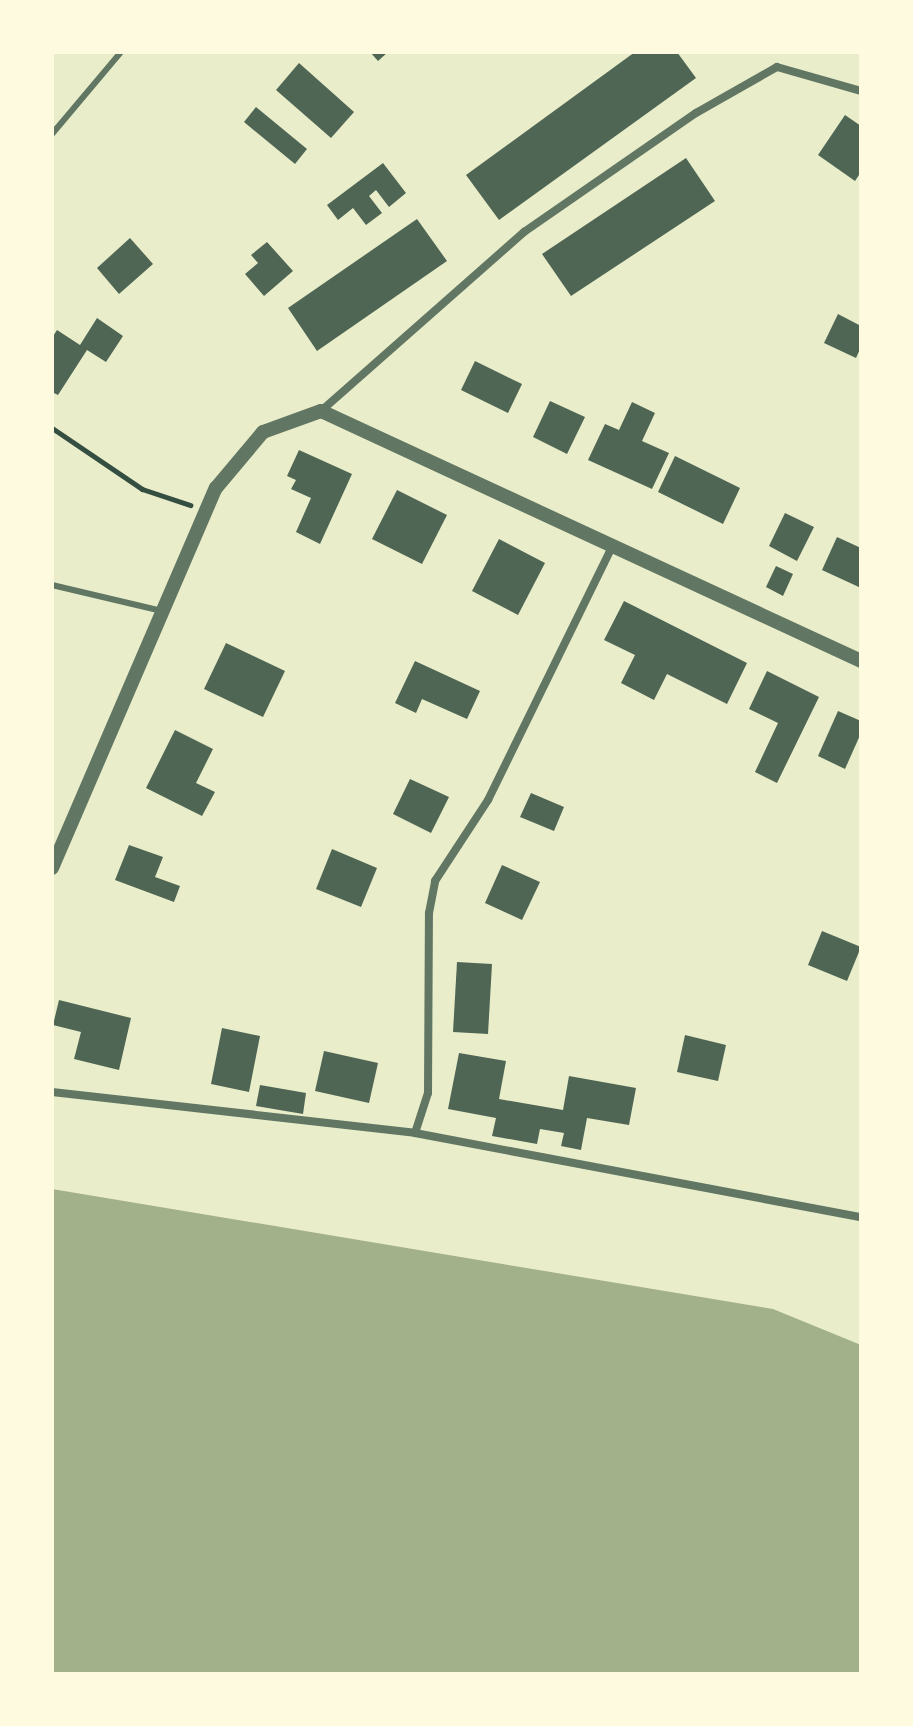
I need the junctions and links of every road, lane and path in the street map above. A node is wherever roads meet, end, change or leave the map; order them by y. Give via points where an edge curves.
1 (121, 52) edge
2 (861, 91) edge
3 (52, 134) edge
4 (321, 411) junction
5 (52, 428) edge
6 (206, 511) junction
7 (612, 547) junction
8 (52, 585) edge
9 (162, 611) junction
10 (861, 661) edge
11 (52, 868) edge
12 (52, 1092) edge
13 (415, 1133) junction
14 (861, 1217) edge

1 - 3 lane
2 - 4 street via 777,67 696,113 524,232
4 - 6 street via 263,432 216,488
4 - 7 street
5 - 6 path via 142,489
6 - 9 street
7 - 10 street
7 - 13 street via 488,800 435,881 429,913 428,1093
8 - 9 lane
9 - 11 street
12 - 13 street
13 - 14 street

